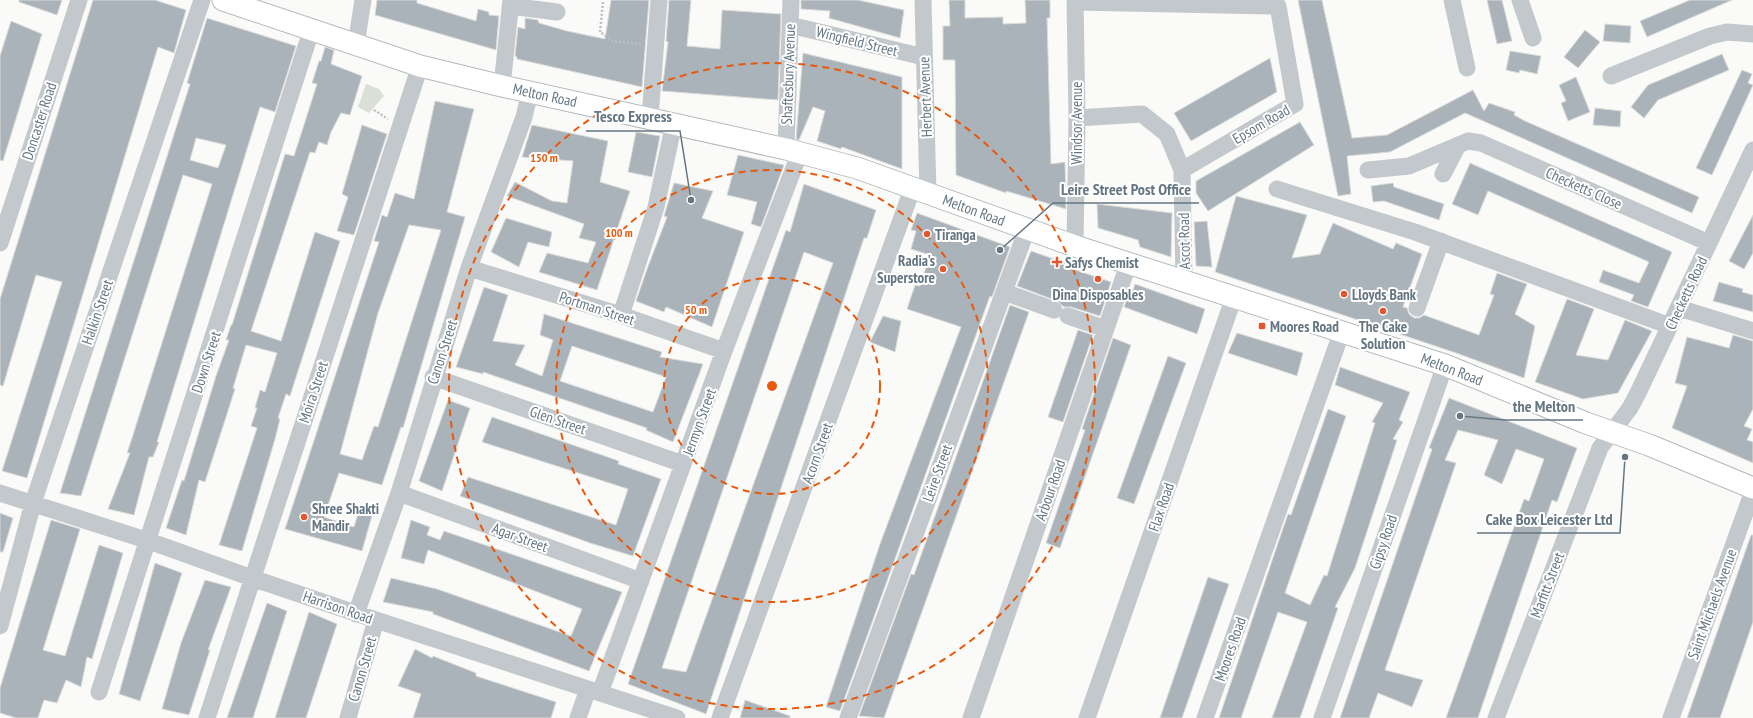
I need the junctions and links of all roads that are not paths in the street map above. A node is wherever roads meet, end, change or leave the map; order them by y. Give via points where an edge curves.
1 (79, 0) edge
2 (202, 0) edge
3 (224, 0) edge
4 (363, 0) edge
5 (659, 0) edge
6 (791, 0) edge
7 (923, 0) edge
8 (1452, 0) edge
9 (1520, 0) edge
10 (1075, 1) edge
11 (511, 3) edge
12 (557, 12) dead end
13 (790, 25) junction
14 (311, 31) junction
15 (1753, 34) edge
16 (1533, 38) dead end
17 (356, 45) junction
18 (924, 57) junction
19 (420, 66) junction
20 (1467, 68) dead end
21 (1611, 76) dead end
22 (502, 86) junction
23 (530, 92) junction
24 (650, 118) junction
25 (1077, 118) junction
26 (674, 123) junction
27 (1458, 145) junction
28 (1753, 150) edge
29 (793, 151) junction
30 (1182, 170) junction
31 (1368, 170) dead end
32 (1443, 174) dead end
33 (1277, 189) dead end
34 (921, 190) junction
35 (1027, 229) junction
36 (1440, 241) junction
37 (0, 243) edge
38 (1709, 243) junction
39 (1075, 246) junction
40 (1129, 262) junction
41 (468, 268) junction
42 (1184, 281) junction
43 (1004, 292) junction
44 (1234, 297) junction
45 (1416, 308) dead end
46 (1679, 308) junction
47 (620, 315) junction
48 (1670, 326) junction
49 (1106, 329) junction
50 (1753, 330) edge
51 (1342, 331) junction
52 (724, 351) junction
53 (1445, 365) junction
54 (434, 377) junction
55 (1611, 431) junction
56 (683, 464) junction
57 (1753, 489) edge
58 (0, 493) edge
59 (399, 493) junction
60 (33, 504) junction
61 (149, 541) junction
62 (252, 578) junction
63 (641, 581) junction
64 (356, 614) junction
65 (376, 620) junction
66 (0, 626) edge
67 (594, 691) junction
68 (99, 692) dead end
69 (207, 718) edge
70 (348, 718) edge
71 (578, 718) edge
72 (677, 718) edge
73 (720, 718) edge
74 (848, 718) edge
75 (971, 718) edge
76 (1087, 718) edge
77 (1205, 718) edge
78 (1322, 718) edge
79 (1496, 718) edge
80 (1671, 718) edge

1 - 37 street, Doncaster Road
2 - 60 street, Halkin Street
3 - 14 main road, Melton Road
4 - 17 street
5 - 24 street
6 - 13 street, Shaftesbury Avenue
7 - 18 street, Herbert Avenue
8 - 20 street
9 - 16 street
10 - 25 street, Windsor Avenue
10 - 30 street, Epsom Road via 1278,6 1295,104
11 - 12 street
11 - 22 street
13 - 18 street, Wingfield Street
13 - 29 street, Shaftesbury Avenue
14 - 17 main road, Melton Road
14 - 61 street, Down Street
15 - 21 street via 1726,32 1710,36
17 - 19 main road, Melton Road
18 - 34 street, Herbert Avenue
19 - 22 main road, Melton Road
19 - 62 street, Moira Street
22 - 23 main road, Melton Road
23 - 24 main road, Melton Road
23 - 41 street, Canon Street via 524,117
24 - 26 main road, Melton Road
25 - 30 street, Ascot Road via 1142,114 1167,134
25 - 39 street, Windsor Avenue
26 - 29 main road, Melton Road
26 - 47 street via 656,207
27 - 31 street, Checketts Close via 1409,166
27 - 32 street
27 - 38 street, Checketts Close via 1468,141 1481,143
28 - 38 street, Checketts Road
29 - 34 main road, Melton Road via 857,168
29 - 52 street, Jermyn Street
30 - 42 street, Ascot Road
33 - 36 street
34 - 35 main road, Melton Road
34 - 73 street, Acorn Street
35 - 39 main road, Melton Road
35 - 43 street, Leire Street
36 - 45 street
36 - 48 street
38 - 46 street, Checketts Road
39 - 40 main road, Melton Road
40 - 42 main road, Melton Road
40 - 49 street, Arbour Road
41 - 47 street, Portman Street
41 - 54 street, Canon Street
42 - 44 main road, Melton Road
43 - 49 street
43 - 74 street, Leire Street
44 - 51 main road, Melton Road
44 - 76 street, Flax Road
46 - 48 street, Checketts Road
46 - 50 street
47 - 52 street, Portman Street
48 - 55 street, Checketts Road via 1630,408
49 - 75 street, Arbour Road
51 - 53 main road, Melton Road
51 - 77 street, Moores Road
52 - 56 street, Jermyn Street
53 - 55 main road, Melton Road
53 - 78 street, Gipsy Road
54 - 56 street, Glen Street
54 - 59 street, Canon Street
55 - 57 main road, Melton Road
55 - 79 street, Marfitt Street via 1600,448
56 - 63 street, Jermyn Street
57 - 80 street, Saint Michaels Avenue
58 - 60 street, Harrison Road
59 - 63 street, Agar Street
59 - 64 street, Canon Street
60 - 61 street, Harrison Road
60 - 66 street, Halkin Street
61 - 62 street, Harrison Road
61 - 68 street, Down Street
62 - 64 street, Harrison Road
62 - 69 street, Moira Street
63 - 67 street, Jermyn Street
64 - 65 street, Harrison Road
65 - 67 street, Harrison Road
65 - 70 street, Canon Street
67 - 71 street, Jermyn Street
67 - 72 street, Harrison Road

